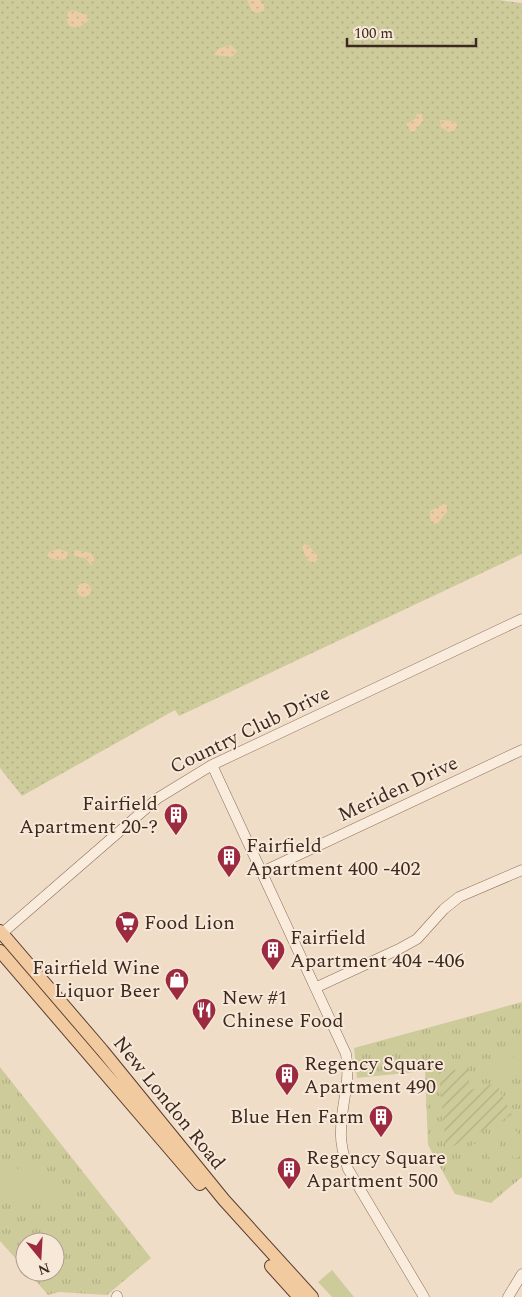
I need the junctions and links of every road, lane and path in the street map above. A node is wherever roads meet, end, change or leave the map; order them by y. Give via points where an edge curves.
1 (522, 619) edge
2 (522, 750) edge
3 (212, 765) junction
4 (522, 870) edge
5 (262, 872) junction
6 (1, 933) edge
7 (0, 951) edge
8 (317, 987) junction
9 (522, 1274) edge
10 (299, 1297) edge
11 (312, 1297) edge
12 (424, 1297) edge
13 (508, 1297) edge

1 - 3 street, Country Club Drive
2 - 5 street, Meriden Drive
3 - 5 street
3 - 6 street, Country Club Drive via 183,781 145,809
4 - 8 street via 459,897 429,923 417,939
5 - 8 street
6 - 11 main road, New London Road via 119,1070 224,1200
7 - 10 main road, New London Road
8 - 12 street via 342,1042 348,1066 340,1131 344,1156 354,1183
9 - 13 street

